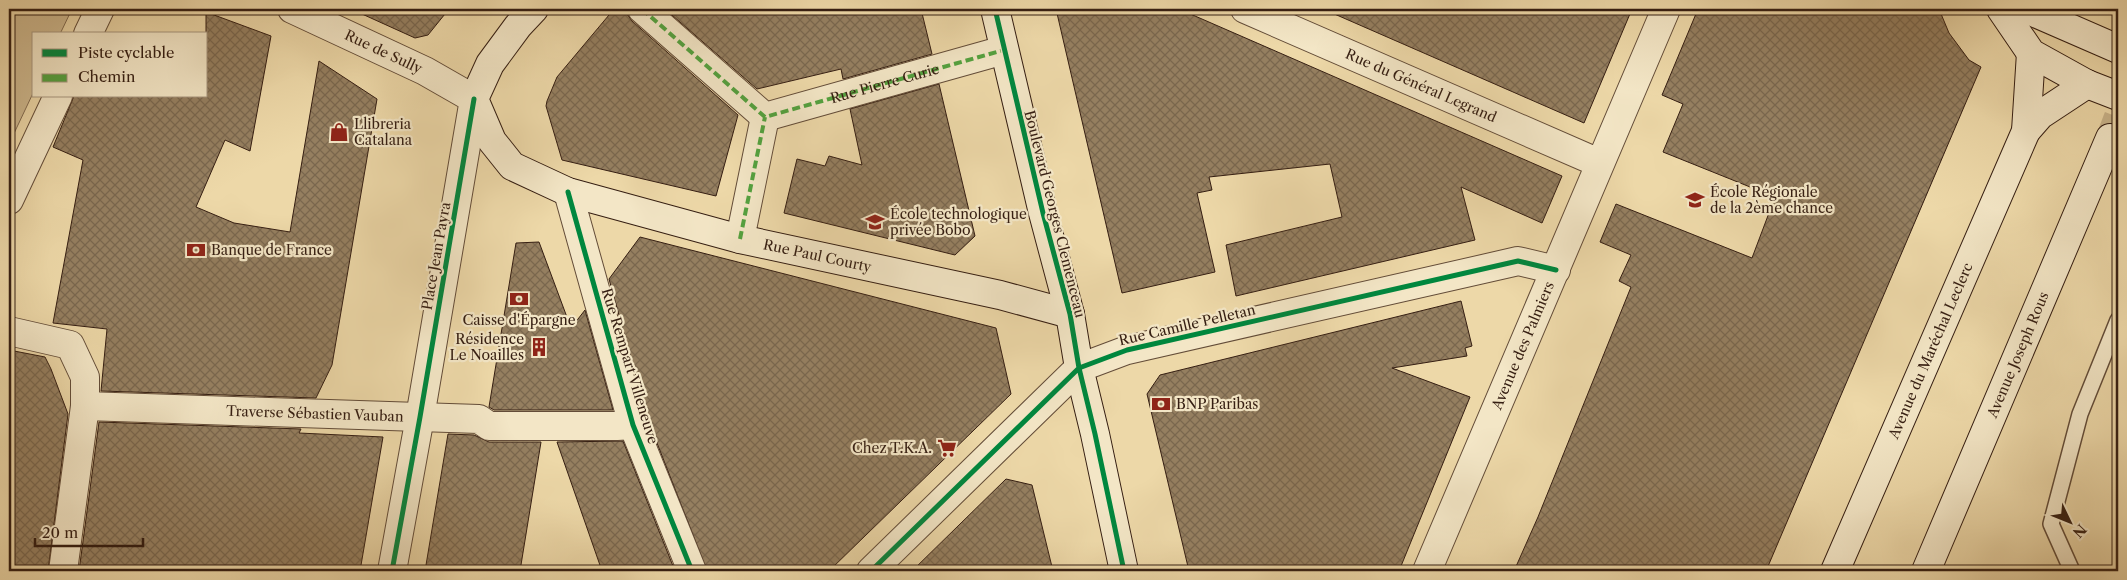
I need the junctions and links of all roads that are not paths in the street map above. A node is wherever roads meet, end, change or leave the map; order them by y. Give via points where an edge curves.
1 (100, 9) edge
2 (291, 9) edge
3 (534, 9) edge
4 (642, 9) edge
5 (994, 9) edge
6 (1245, 9) edge
7 (1666, 9) edge
8 (2001, 9) edge
9 (2026, 9) edge
10 (89, 32) edge
11 (2118, 48) edge
12 (1004, 50) junction
13 (2031, 53) junction
14 (2087, 84) junction
15 (2118, 96) edge
16 (57, 98) edge
17 (474, 99) junction
18 (765, 117) junction
19 (2026, 131) junction
20 (2110, 138) tunnel mouth
21 (1599, 163) junction
22 (568, 192) junction
23 (9, 200) edge
24 (740, 239) junction
25 (1556, 270) junction
26 (1070, 314) junction
27 (2118, 320) edge
28 (9, 332) edge
29 (1079, 368) junction
30 (86, 406) junction
31 (420, 417) junction
32 (633, 425) junction
33 (63, 571) edge
34 (392, 571) edge
35 (692, 571) edge
36 (871, 571) edge
37 (1124, 571) edge
38 (1427, 571) edge
39 (1835, 571) edge
40 (1926, 571) edge
41 (2072, 571) edge

1 - 10 street
2 - 17 street, Rue de Sully via 425,71
3 - 17 street, Place Jean Payra via 490,64
4 - 18 street
5 - 12 street, Boulevard Georges Clemenceau
6 - 21 street, Rue du Général Legrand
7 - 21 street, Avenue des Palmiers
8 - 13 street
9 - 11 street
12 - 18 street, Rue Pierre Curie
12 - 26 street, Boulevard Georges Clemenceau
13 - 14 street
13 - 19 street, Avenue du Maréchal Leclerc
14 - 15 street
14 - 19 street, Avenue du Maréchal Leclerc via 2040,115
16 - 23 street
17 - 22 street via 492,140 512,166
17 - 31 street, Place Jean Payra
18 - 24 street
19 - 39 street, Avenue du Maréchal Leclerc
20 - 40 street, Avenue Joseph Rous
21 - 25 street, Avenue des Palmiers
22 - 24 street, Rue Paul Courty
22 - 32 street, Rue Rempart Villeneuve
24 - 26 street, Rue Paul Courty via 1000,295
25 - 29 street, Rue Camille Pelletan via 1518,261 1127,350
25 - 38 street, Avenue des Palmiers
26 - 29 street, Boulevard Georges Clemenceau
27 - 41 lane via 2080,414 2051,524
28 - 30 street via 70,345 85,377
29 - 36 street, Rue Camille Pelletan
29 - 37 street, Boulevard Georges Clemenceau
30 - 31 street, Traverse Sébastien Vauban
30 - 33 street
31 - 32 street, Traverse Sébastien Vauban via 479,419 490,426
31 - 34 street, Place Jean Payra
32 - 35 street, Rue Rempart Villeneuve

